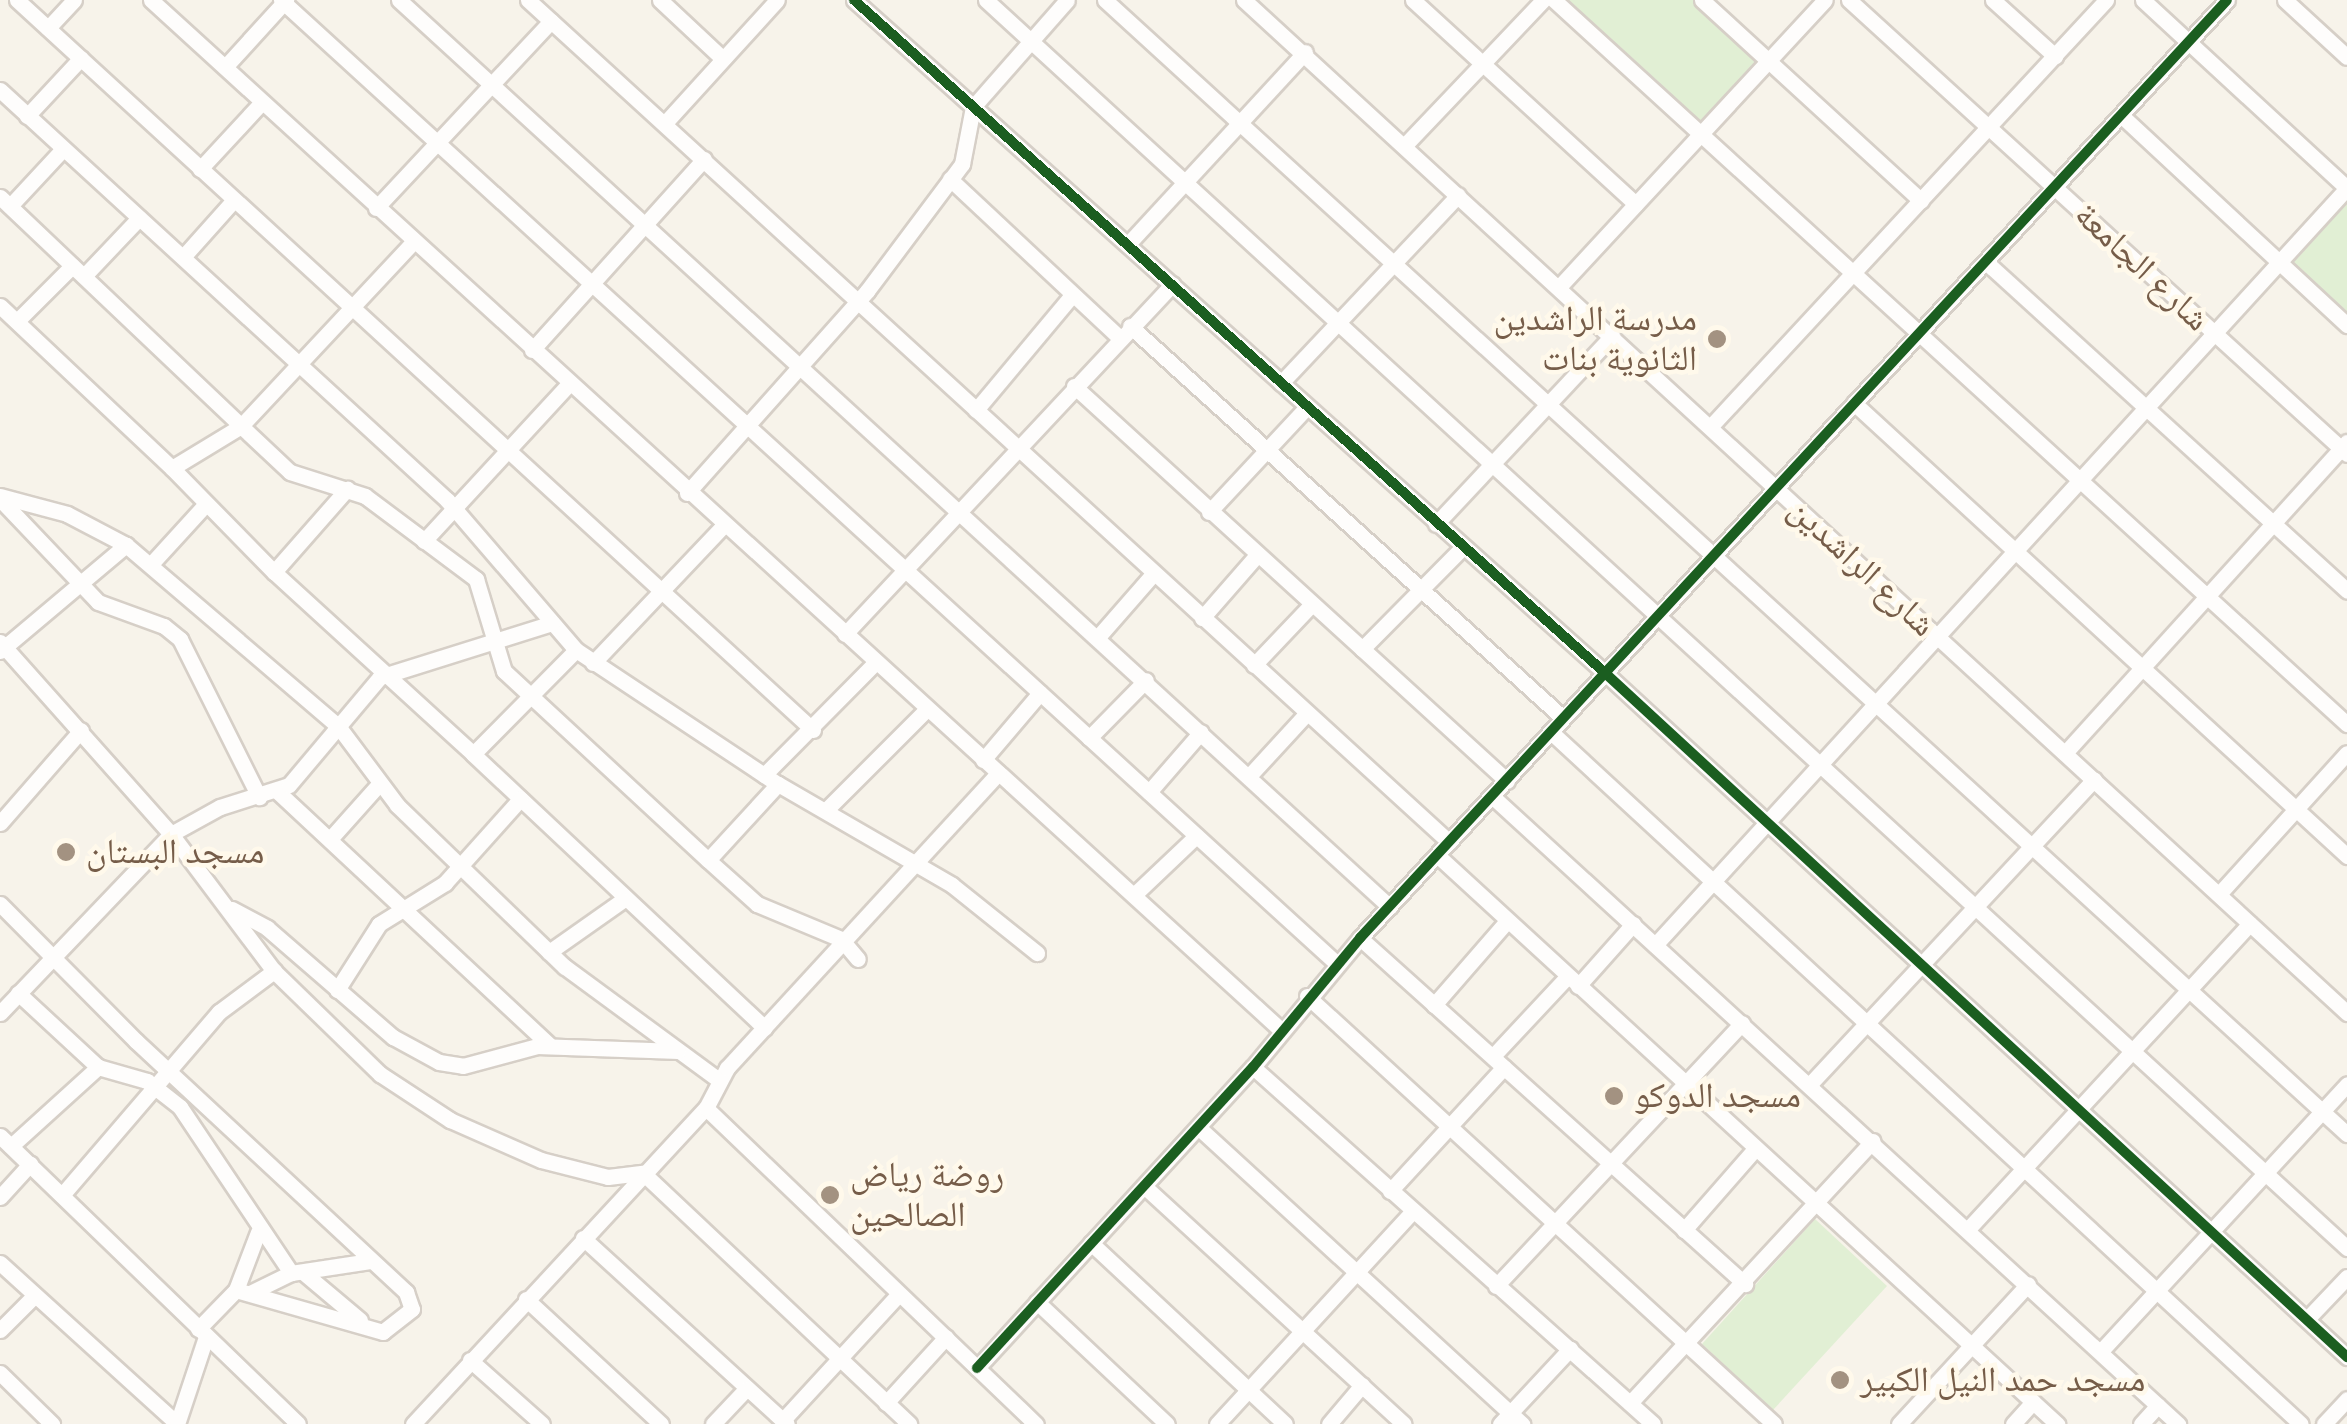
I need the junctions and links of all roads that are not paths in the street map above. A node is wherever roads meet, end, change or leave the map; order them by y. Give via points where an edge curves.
1 (17, 0) edge
2 (74, 0) edge
3 (151, 0) edge
4 (399, 0) edge
5 (528, 0) edge
6 (660, 0) edge
7 (777, 0) edge
8 (854, 0) edge
9 (986, 0) edge
10 (1067, 0) edge
11 (1105, 0) edge
12 (1413, 0) edge
13 (1543, 0) edge
14 (1554, 0) edge
15 (1702, 0) edge
16 (1825, 0) edge
17 (1849, 0) edge
18 (1993, 0) edge
19 (2106, 0) edge
20 (2143, 0) edge
21 (2228, 0) edge
22 (2285, 0) edge
23 (284, 1) edge
24 (1250, 2) edge
25 (552, 21) junction
26 (48, 28) junction
27 (1030, 40) junction
28 (2188, 43) junction
29 (1305, 52) junction
30 (2055, 56) junction
31 (2347, 56) edge
32 (81, 58) junction
33 (723, 59) junction
34 (1769, 61) junction
35 (1485, 62) junction
36 (225, 67) junction
37 (490, 86) junction
38 (1, 93) edge
39 (262, 102) junction
40 (973, 107) junction
41 (27, 116) junction
42 (2123, 117) junction
43 (664, 123) junction
44 (1240, 124) junction
45 (1989, 127) junction
46 (1701, 134) junction
47 (438, 143) junction
48 (1405, 145) junction
49 (63, 150) junction
50 (704, 159) junction
51 (200, 169) junction
52 (950, 179) junction
53 (1186, 179) junction
54 (2056, 188) junction
55 (1458, 195) junction
56 (234, 200) junction
57 (1922, 201) junction
58 (5, 202) edge
59 (1636, 204) junction
60 (376, 208) junction
61 (139, 218) junction
62 (644, 226) junction
63 (413, 242) junction
64 (1128, 244) junction
65 (183, 257) junction
66 (1395, 260) junction
67 (1986, 262) junction
68 (2277, 262) junction
69 (78, 271) junction
70 (1854, 272) junction
71 (1172, 284) junction
72 (591, 285) junction
73 (1558, 287) junction
74 (1072, 295) junction
75 (857, 302) junction
76 (353, 305) junction
77 (0, 306) edge
78 (18, 321) junction
79 (1336, 322) junction
80 (2347, 325) edge
81 (1125, 332) junction
82 (1919, 333) junction
83 (2214, 334) junction
84 (1612, 336) junction
85 (532, 350) junction
86 (299, 366) junction
87 (800, 368) junction
88 (1281, 384) junction
89 (568, 385) junction
90 (1074, 386) junction
91 (1548, 402) junction
92 (1854, 404) junction
93 (1306, 408) junction
94 (976, 410) junction
95 (2146, 410) junction
96 (241, 426) junction
97 (1711, 426) junction
98 (745, 429) junction
99 (1018, 447) junction
100 (2345, 448) edge
101 (508, 450) junction
102 (1267, 450) junction
103 (1492, 464) junction
104 (172, 468) junction
105 (2079, 477) junction
106 (1777, 488) junction
107 (347, 489) junction
108 (687, 493) junction
109 (0, 497) edge
110 (205, 504) junction
111 (453, 507) junction
112 (960, 511) junction
113 (1209, 512) junction
114 (1436, 524) junction
115 (2273, 524) junction
116 (723, 526) junction
117 (424, 541) junction
118 (126, 545) junction
119 (1463, 547) junction
120 (2013, 550) junction
121 (1714, 554) junction
122 (1256, 556) junction
123 (152, 563) junction
124 (904, 569) junction
125 (274, 572) junction
126 (1153, 574) junction
127 (79, 582) junction
128 (1422, 589) junction
129 (660, 590) junction
130 (2347, 591) edge
131 (2205, 597) junction
132 (1311, 605) junction
133 (1658, 613) junction
134 (1202, 618) junction
135 (552, 623) junction
136 (844, 634) junction
137 (1098, 637) junction
138 (1938, 637) junction
139 (493, 638) junction
140 (1, 646) edge
141 (1362, 649) junction
142 (576, 650) junction
143 (592, 663) junction
144 (876, 663) junction
145 (1254, 665) junction
146 (2142, 667) junction
147 (1604, 672) junction
148 (386, 673) junction
149 (1146, 680) junction
150 (1040, 693) junction
151 (531, 698) junction
152 (1876, 706) junction
153 (926, 710) junction
154 (1306, 714) junction
155 (1564, 718) junction
156 (2347, 724) edge
157 (338, 726) junction
158 (81, 730) junction
159 (814, 730) junction
160 (1201, 732) junction
161 (1551, 732) junction
162 (1089, 738) junction
163 (2347, 752) edge
164 (2065, 753) junction
165 (472, 754) junction
166 (983, 760) junction
167 (1820, 766) junction
168 (998, 773) junction
169 (1250, 775) junction
170 (771, 779) junction
171 (2094, 780) junction
172 (1507, 781) junction
173 (380, 784) junction
174 (278, 792) junction
175 (1149, 792) junction
176 (258, 797) junction
177 (1493, 797) junction
178 (520, 799) junction
179 (2295, 808) junction
180 (826, 810) junction
181 (0, 823) edge
182 (1769, 823) junction
183 (170, 834) junction
184 (1196, 836) junction
185 (330, 839) junction
186 (1450, 842) junction
187 (2029, 848) junction
188 (1437, 855) junction
189 (2347, 856) edge
190 (708, 860) junction
191 (914, 862) junction
192 (461, 866) junction
193 (1716, 879) junction
194 (1136, 893) junction
195 (2219, 894) junction
196 (623, 900) junction
197 (0, 904) edge
198 (1390, 906) junction
199 (228, 907) junction
200 (402, 907) junction
201 (1974, 908) junction
202 (1507, 921) junction
203 (1633, 924) junction
204 (2250, 924) junction
205 (1360, 938) junction
206 (841, 939) junction
207 (1656, 944) junction
208 (549, 952) junction
209 (1037, 953) dead end
210 (52, 956) junction
211 (858, 959) dead end
212 (1921, 963) junction
213 (1336, 964) junction
214 (274, 970) junction
215 (1572, 982) junction
216 (337, 990) junction
217 (2187, 991) junction
218 (18, 994) junction
219 (1307, 996) junction
220 (1434, 1005) junction
221 (2347, 1012) edge
222 (0, 1013) edge
223 (1870, 1021) junction
224 (1742, 1024) junction
225 (765, 1028) junction
226 (1280, 1030) junction
227 (549, 1045) junction
228 (2131, 1050) junction
229 (680, 1051) junction
230 (1498, 1062) junction
231 (98, 1067) junction
232 (1252, 1067) junction
233 (167, 1070) junction
234 (719, 1080) junction
235 (1685, 1083) junction
236 (1811, 1083) junction
237 (2347, 1084) edge
238 (155, 1086) junction
239 (2078, 1106) junction
240 (706, 1108) junction
241 (2323, 1111) junction
242 (1450, 1126) junction
243 (1198, 1127) junction
244 (2347, 1134) edge
245 (5, 1141) edge
246 (1874, 1141) junction
247 (1755, 1148) junction
248 (1612, 1160) junction
249 (30, 1164) junction
250 (2024, 1165) junction
251 (642, 1173) junction
252 (2265, 1175) junction
253 (1144, 1186) junction
254 (1390, 1191) junction
255 (62, 1195) junction
256 (0, 1197) edge
257 (1817, 1206) junction
258 (1412, 1212) junction
259 (1556, 1221) junction
260 (1970, 1228) junction
261 (1684, 1230) junction
262 (2212, 1230) junction
263 (258, 1232) junction
264 (583, 1238) junction
265 (1091, 1243) junction
266 (2347, 1248) edge
267 (370, 1261) junction
268 (0, 1263) edge
269 (1358, 1272) junction
270 (297, 1273) junction
271 (2347, 1277) edge
272 (1744, 1284) junction
273 (2028, 1284) junction
274 (1496, 1286) junction
275 (2158, 1288) junction
276 (243, 1292) junction
277 (34, 1294) junction
278 (900, 1294) junction
279 (526, 1299) junction
280 (1037, 1302) junction
281 (2307, 1319) junction
282 (367, 1326) junction
283 (0, 1330) edge
284 (1304, 1330) junction
285 (202, 1333) junction
286 (946, 1337) junction
287 (1688, 1341) junction
288 (1972, 1344) junction
289 (1570, 1349) junction
290 (2100, 1351) junction
291 (2347, 1358) edge
292 (839, 1359) junction
293 (470, 1360) junction
294 (977, 1368) junction
295 (0, 1373) edge
296 (1362, 1385) junction
297 (746, 1388) junction
298 (1248, 1390) junction
299 (2347, 1399) edge
300 (886, 1402) junction
301 (2033, 1402) junction
302 (1630, 1403) junction
303 (2158, 1405) junction
304 (1511, 1420) edge
305 (175, 1422) edge
306 (785, 1422) edge
307 (417, 1423) edge
308 (658, 1423) edge
309 (52, 1424) edge
310 (298, 1424) edge
311 (542, 1424) edge
312 (713, 1424) edge
313 (909, 1424) edge
314 (1036, 1424) edge
315 (1167, 1424) edge
316 (1217, 1424) edge
317 (1285, 1424) edge
318 (1329, 1424) edge
319 (1404, 1424) edge
320 (1653, 1424) edge
321 (1774, 1424) edge
322 (1899, 1424) edge
323 (2013, 1424) edge
324 (2056, 1424) edge
325 (2141, 1424) edge
326 (2178, 1424) edge
327 (2301, 1424) edge
328 (2324, 1424) edge

1 - 26 street
2 - 26 street
3 - 36 street
4 - 37 street
5 - 25 street
6 - 33 street
7 - 33 street
8 - 40 street
9 - 27 street
10 - 27 street
11 - 44 street
12 - 35 street
13 - 35 street
14 - 46 street
15 - 34 street
16 - 34 street
17 - 45 street, شارع الجامعة
18 - 30 street
19 - 30 street
20 - 28 street
21 - 28 street
22 - 31 street
23 - 36 street
23 - 47 street
24 - 29 street, شارع الراشدين
25 - 37 street
25 - 43 street
26 - 32 street
27 - 40 street
27 - 53 street
28 - 42 street
28 - 68 street via 2347,188
29 - 44 street
29 - 48 street, شارع الراشدين
30 - 45 street
32 - 41 street
32 - 51 street
33 - 43 street
34 - 46 street
34 - 57 street
35 - 48 street
35 - 59 street
36 - 39 street
37 - 47 street
37 - 62 street
38 - 41 street
39 - 51 street
39 - 60 street
40 - 52 street via 968,153
40 - 64 street
41 - 49 street
42 - 54 street
42 - 68 street
43 - 50 street
44 - 53 street
44 - 66 street
45 - 54 street, شارع الجامعة
45 - 57 street
46 - 59 street
46 - 70 street
47 - 60 street
47 - 72 street
48 - 55 street, شارع الراشدين
49 - 58 street
49 - 61 street
50 - 62 street
50 - 75 street
51 - 56 street
52 - 74 street
52 - 75 street
53 - 64 street
53 - 79 street
54 - 67 street
54 - 83 street, شارع الجامعة
55 - 66 street
55 - 73 street, شارع الراشدين
56 - 65 street
56 - 76 street
57 - 70 street
58 - 69 street
59 - 73 street
60 - 63 street
61 - 65 street
61 - 69 street
62 - 72 street
62 - 87 street
63 - 76 street
63 - 85 street
64 - 71 street
65 - 86 street
66 - 79 street
66 - 91 street
67 - 82 street
67 - 95 street
68 - 80 street
68 - 83 street
69 - 78 street
69 - 96 street
70 - 82 street
70 - 97 street
71 - 81 street
71 - 88 street
72 - 85 street
72 - 98 street
73 - 84 street, شارع الراشدين
74 - 81 street
74 - 94 street
75 - 87 street
75 - 94 street
76 - 86 street
76 - 101 street
77 - 78 street
78 - 104 street
79 - 88 street
79 - 103 street
81 - 90 street
81 - 102 street
82 - 92 street
82 - 105 street
83 - 95 street
83 - 100 street, شارع الجامعة
84 - 91 street
84 - 97 street, شارع الراشدين
85 - 89 street
86 - 96 street
86 - 111 street
87 - 98 street
87 - 112 street
88 - 93 street
89 - 101 street
89 - 108 street
90 - 99 street
90 - 113 street
91 - 103 street
91 - 121 street
92 - 106 street
92 - 120 street
93 - 102 street
93 - 114 street
94 - 99 street
95 - 105 street
95 - 115 street
96 - 104 street
96 - 107 street via 304,481
97 - 106 street, شارع الراشدين
98 - 108 street
98 - 124 street
99 - 112 street
99 - 126 street
100 - 115 street
101 - 111 street
101 - 129 street
102 - 113 street
102 - 128 street
103 - 114 street
103 - 133 street
104 - 110 street
105 - 120 street
105 - 131 street
106 - 121 street
106 - 138 street, شارع الراشدين
107 - 117 street
107 - 125 street
108 - 116 street
109 - 118 street via 67,514
109 - 127 street
110 - 123 street
110 - 125 street
111 - 117 street
111 - 135 street
112 - 124 street
112 - 137 street
113 - 122 street
114 - 119 street
115 - 130 street
115 - 131 street
116 - 129 street
116 - 136 street
117 - 139 street via 479,581
118 - 123 street
118 - 127 street
119 - 128 street
119 - 147 street
120 - 138 street
120 - 146 street
121 - 133 street
121 - 152 street
122 - 132 street
122 - 134 street
123 - 157 street
124 - 136 street
124 - 150 street
125 - 148 street
126 - 134 street
126 - 137 street
127 - 140 street
127 - 176 street via 110,610 177,635
128 - 141 street
128 - 155 street
129 - 143 street
129 - 159 street
131 - 146 street
131 - 156 street
132 - 141 street
132 - 145 street
133 - 147 street
133 - 167 street
134 - 145 street
135 - 139 street
135 - 142 street
136 - 144 street
137 - 149 street
138 - 152 street
138 - 164 street, شارع الراشدين
139 - 148 street
139 - 151 street via 498,664
140 - 158 street
141 - 172 street
142 - 143 street
142 - 151 street
143 - 170 street
144 - 153 street
144 - 159 street
145 - 154 street
146 - 164 street
146 - 179 street
147 - 155 street
147 - 182 street
148 - 157 street
148 - 165 street
149 - 160 street
149 - 162 street
150 - 162 street
150 - 166 street
151 - 165 street
151 - 190 street
152 - 167 street
152 - 187 street
153 - 166 street
153 - 180 street
154 - 169 street
154 - 186 street
155 - 161 street
157 - 173 street
157 - 174 street
158 - 181 street
158 - 183 street
159 - 170 street
160 - 169 street
160 - 175 street
161 - 172 street
161 - 193 street
162 - 175 street
163 - 179 street
164 - 171 street, شارع الراشدين
165 - 178 street
166 - 168 street
167 - 182 street
167 - 201 street
168 - 191 street
168 - 194 street
169 - 198 street
170 - 180 street
170 - 190 street
171 - 187 street
171 - 195 street, شارع الراشدين
172 - 177 street
173 - 185 street
173 - 192 street
174 - 176 street
174 - 185 street
175 - 184 street
176 - 183 street via 220,806
177 - 186 street
177 - 203 street
178 - 192 street
178 - 196 street
179 - 189 street
179 - 195 street
180 - 191 street
182 - 193 street
182 - 212 street
183 - 199 street
183 - 210 street
184 - 194 street
184 - 213 street
185 - 200 street
186 - 188 street
187 - 201 street
187 - 217 street
188 - 198 street
188 - 202 street
190 - 206 street via 769,911
191 - 206 street
191 - 209 street
192 - 200 street via 438,890
192 - 208 street
193 - 207 street
193 - 223 street
194 - 226 street
195 - 204 street, شارع الراشدين
196 - 208 street
196 - 225 street
197 - 210 street
198 - 205 street
199 - 214 street
199 - 216 street via 266,928
200 - 216 street via 374,930
200 - 227 street
201 - 212 street
201 - 228 street
202 - 215 street
202 - 220 street
203 - 207 street
203 - 215 street
204 - 217 street
204 - 221 street, شارع الراشدين
205 - 213 street
205 - 220 street
206 - 211 street
206 - 225 street
207 - 224 street
208 - 229 street via 596,994
210 - 218 street
210 - 233 street
212 - 223 street
212 - 239 street
213 - 219 street
214 - 233 street via 224,1006
214 - 251 street via 360,1056 450,1120 574,1171
215 - 230 street
215 - 235 street
216 - 227 street via 394,1037 439,1062 463,1066
217 - 228 street
217 - 241 street
218 - 222 street
218 - 231 street
219 - 226 street
219 - 242 street
220 - 230 street
223 - 236 street
223 - 250 street
224 - 235 street
224 - 236 street
225 - 234 street
226 - 232 street
227 - 229 street
228 - 239 street
228 - 252 street
229 - 234 street
230 - 242 street
230 - 248 street
231 - 238 street
231 - 245 street
232 - 243 street
232 - 254 street
233 - 238 street
233 - 267 street
234 - 240 street
235 - 247 street
235 - 248 street
236 - 246 street
237 - 241 street
238 - 255 street
238 - 263 street via 200,1132
239 - 250 street
239 - 262 street
240 - 251 street
240 - 278 street
241 - 244 street
241 - 252 street
242 - 254 street
242 - 259 street
243 - 253 street
243 - 269 street
245 - 249 street
246 - 257 street
246 - 260 street
247 - 257 street
247 - 261 street
248 - 259 street
248 - 261 street
249 - 255 street
249 - 256 street
250 - 260 street
250 - 275 street
251 - 264 street
251 - 292 street
252 - 262 street
252 - 266 street
253 - 265 street
253 - 284 street
254 - 258 street
255 - 285 street
257 - 272 street
257 - 288 street
258 - 269 street
258 - 274 street
259 - 274 street
259 - 287 street
260 - 273 street
261 - 272 street
262 - 275 street
262 - 281 street
263 - 270 street
263 - 276 street
264 - 279 street
264 - 297 street
265 - 280 street
265 - 298 street
267 - 270 street
267 - 282 street via 406,1292 412,1309 383,1332
268 - 277 street
269 - 284 street
269 - 304 street
270 - 276 street
270 - 282 street
271 - 281 street
272 - 287 street
273 - 288 street
273 - 290 street
274 - 289 street
275 - 290 street
275 - 327 street
276 - 282 street
276 - 285 street
277 - 283 street
277 - 305 street
278 - 286 street
278 - 292 street
279 - 293 street
279 - 308 street
280 - 294 street
280 - 315 street
281 - 291 street
284 - 296 street
284 - 298 street
285 - 305 street
285 - 310 street
286 - 294 street
286 - 300 street
287 - 302 street
287 - 321 street
288 - 301 street
288 - 322 street
289 - 302 street
289 - 304 street
290 - 303 street
292 - 300 street
292 - 306 street
293 - 307 street
293 - 311 street
294 - 314 street
295 - 309 street
296 - 318 street
296 - 319 street
297 - 306 street
297 - 312 street
298 - 316 street
298 - 317 street
299 - 328 street
300 - 313 street
301 - 323 street
301 - 324 street
302 - 320 street
303 - 325 street
303 - 326 street

